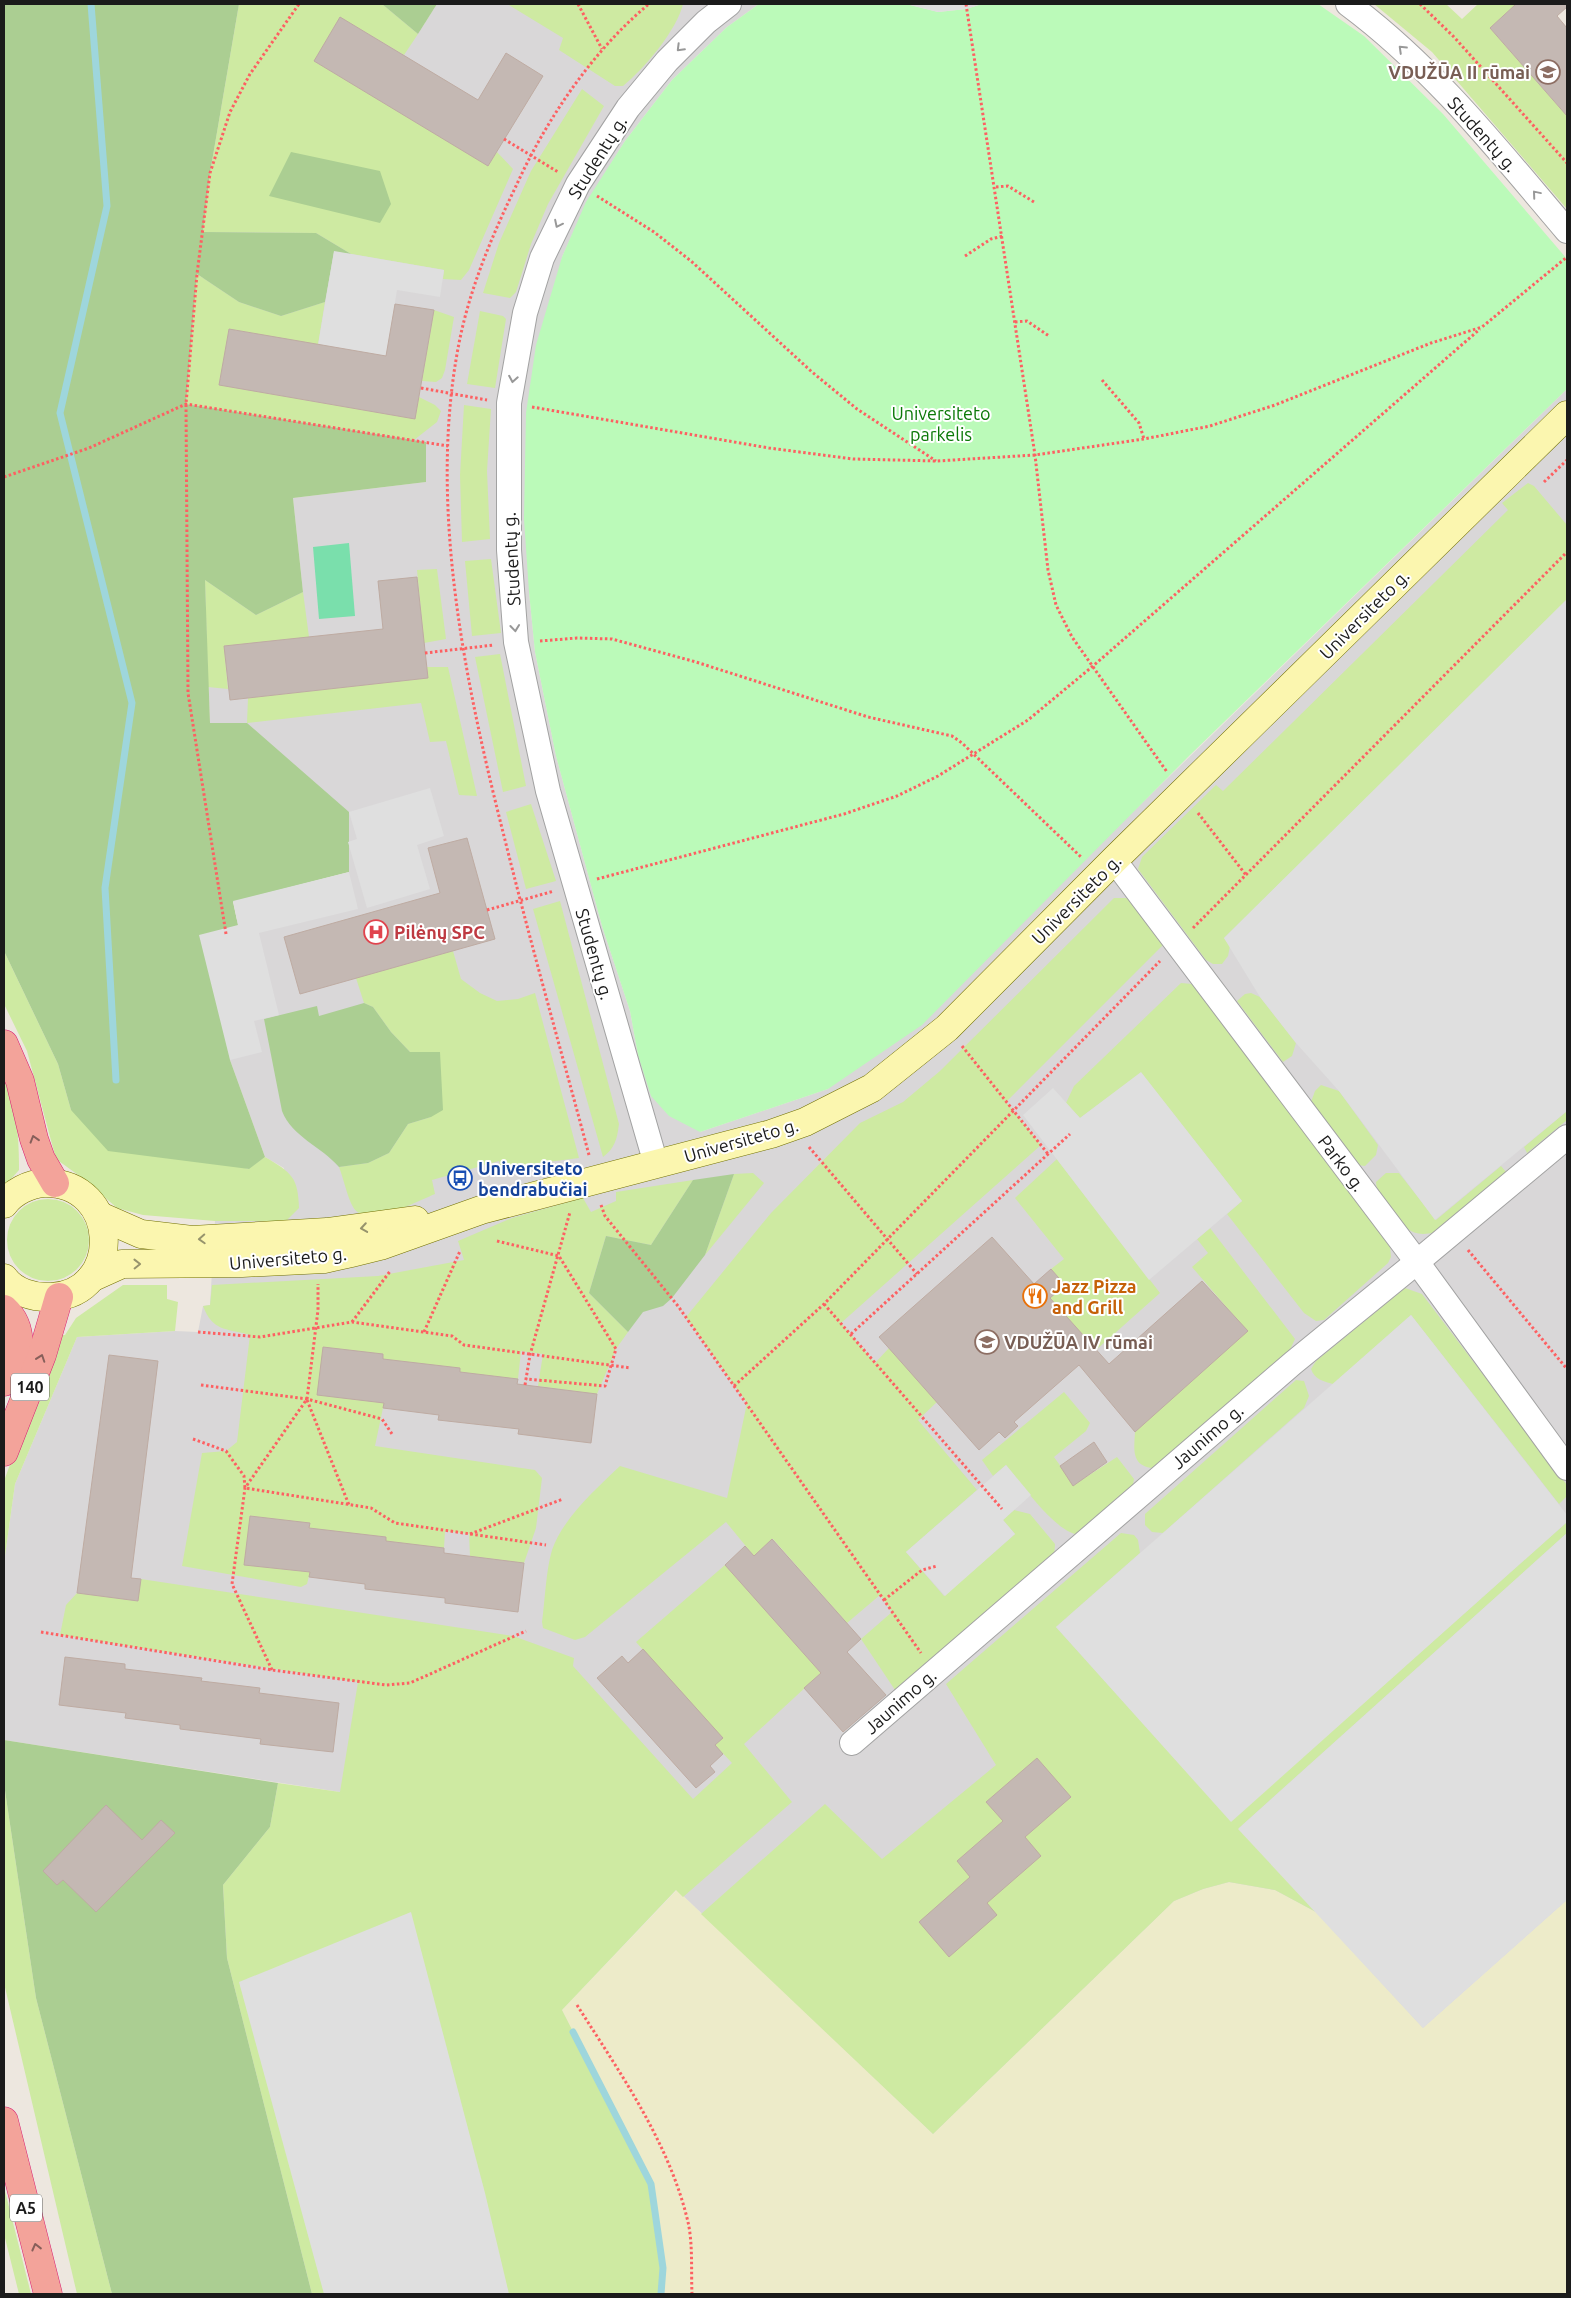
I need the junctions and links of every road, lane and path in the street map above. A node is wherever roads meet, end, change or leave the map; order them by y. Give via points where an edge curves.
1 (299, 4) edge
2 (578, 4) edge
3 (649, 4) edge
4 (729, 4) edge
5 (966, 4) edge
6 (1348, 4) edge
7 (1420, 4) edge
8 (703, 13) edge
9 (602, 49) junction
10 (504, 139) dead end
11 (530, 154) junction
12 (1567, 163) edge
13 (578, 184) junction
14 (996, 187) junction
15 (1034, 202) dead end
16 (1567, 231) edge
17 (1003, 236) junction
18 (965, 256) dead end
19 (1567, 257) edge
20 (1016, 322) junction
21 (1482, 326) junction
22 (1049, 336) dead end
23 (1102, 380) dead end
24 (421, 388) dead end
25 (451, 394) junction
26 (509, 403) junction
27 (186, 404) junction
28 (1567, 415) edge
29 (1144, 439) junction
30 (448, 446) junction
31 (1035, 455) junction
32 (1567, 460) edge
33 (937, 461) junction
34 (4, 477) edge
35 (1544, 482) dead end
36 (1567, 552) edge
37 (516, 642) junction
38 (463, 648) junction
39 (425, 653) dead end
40 (1093, 666) junction
41 (974, 755) junction
42 (1182, 793) junction
43 (1107, 867) junction
44 (1246, 875) junction
45 (575, 885) junction
46 (520, 900) junction
47 (487, 910) dead end
48 (226, 934) dead end
49 (1177, 944) junction
50 (947, 1028) junction
51 (4, 1044) edge
52 (1013, 1111) junction
53 (1070, 1134) dead end
54 (1567, 1137) edge
55 (809, 1147) dead end
56 (1048, 1154) junction
57 (656, 1164) junction
58 (596, 1181) junction
59 (55, 1183) junction
60 (4, 1204) edge
61 (481, 1210) junction
62 (570, 1211) dead end
63 (100, 1216) junction
64 (1454, 1232) junction
65 (887, 1240) junction
66 (497, 1241) dead end
67 (460, 1251) dead end
68 (559, 1256) junction
69 (317, 1259) junction
70 (1417, 1262) junction
71 (394, 1265) dead end
72 (917, 1274) junction
73 (91, 1278) junction
74 (5, 1280) edge
75 (59, 1297) junction
76 (824, 1304) junction
77 (4, 1309) edge
78 (352, 1322) junction
79 (316, 1329) junction
80 (198, 1332) dead end
81 (424, 1332) junction
82 (851, 1334) junction
83 (530, 1355) junction
84 (611, 1364) junction
85 (630, 1368) dead end
86 (1567, 1369) edge
87 (526, 1379) junction
88 (4, 1382) edge
89 (202, 1385) dead end
90 (525, 1385) dead end
91 (734, 1386) junction
92 (307, 1399) junction
93 (392, 1434) dead end
94 (193, 1439) dead end
95 (4, 1452) edge
96 (1567, 1468) edge
97 (245, 1488) junction
98 (563, 1499) dead end
99 (349, 1505) junction
100 (1002, 1509) dead end
101 (470, 1534) junction
102 (546, 1546) dead end
103 (937, 1566) dead end
104 (884, 1600) junction
105 (526, 1631) dead end
106 (41, 1632) dead end
107 (272, 1670) junction
108 (934, 1672) junction
109 (852, 1743) dead end
110 (577, 2005) dead end
111 (4, 2121) edge
112 (48, 2294) edge
113 (692, 2294) edge

1 - 27 path via 246,82 230,112 210,173
2 - 9 path
3 - 9 path
4 - 8 street, Studentų g.
5 - 14 path
16 -> 6 street, Studentų g. via 1434,80 1384,30
7 - 12 path via 1454,37
8 -> 13 street, Studentų g. via 628,108
9 - 11 path
10 - 11 path
11 - 13 path
11 - 25 path via 487,248 457,351
13 -> 26 street, Studentų g. via 542,258 525,313
13 - 33 path via 654,232 691,260 812,372 857,409
14 - 15 path via 1008,186
14 - 17 path
17 - 18 path via 990,239
17 - 20 path
19 - 21 path
20 - 22 path via 1027,322
20 - 31 path
21 - 29 path via 1431,342 1275,405 1210,426
21 - 40 path
23 - 29 path via 1139,423
24 - 25 path
25 - 26 path
25 - 30 path
26 - 33 path via 769,448 852,458
26 -> 37 street, Studentų g. via 509,550
27 - 30 path
27 - 34 path via 89,448
27 - 48 path via 188,693
28 - 42 main road, Universiteto g.
29 - 31 path
30 - 38 path via 451,555
31 - 33 path
31 - 40 path via 1048,570 1056,605 1072,637
32 - 35 path
36 - 44 path
37 - 38 path
37 - 41 path via 612,639 868,717 952,736
37 - 45 street, Studentų g. via 546,782
38 - 39 path
38 - 46 path via 476,723
40 - 41 path via 1028,720
40 - 42 path
41 - 43 path
41 - 45 path via 897,796 844,814
42 - 43 main road, Universiteto g.
42 - 44 path
43 - 49 street, Parko g.
43 - 50 main road, Universiteto g.
44 - 49 path
45 - 46 path
45 - 57 street, Studentų g.
46 - 47 path
46 - 58 path
49 - 52 path
49 - 70 street, Parko g.
50 - 52 path
50 - 57 main road, Universiteto g. via 872,1088 840,1106 771,1134
59 -> 51 highway via 41,1159 20,1081
52 - 56 path
52 - 65 path
53 - 56 path
54 - 64 street, Jaunimo g.
55 - 65 path
56 - 72 path
57 - 58 main road, Universiteto g.
58 - 61 main road, Universiteto g.
58 - 91 path via 605,1216 678,1306
59 - 60 main road via 21,1189
59 - 63 main road via 82,1194
61 -> 63 main road, Universiteto g. via 349,1230 192,1240 141,1234
61 - 69 main road, Universiteto g. via 380,1246
62 - 68 path
63 - 73 main road via 104,1249
64 - 70 street, Jaunimo g.
64 - 86 path
65 - 72 path
65 - 76 path
66 - 68 path
67 - 81 path
68 - 83 path
68 - 84 path via 616,1349
73 -> 69 main road, Universiteto g. via 122,1264
69 - 79 path
70 - 96 street, Parko g.
70 - 108 street, Jaunimo g. via 1293,1363
71 - 78 path
72 - 82 path
73 - 75 main road, Universiteto g. via 76,1290
74 - 75 main road via 22,1293 40,1298
95 -> 75 highway, 140 via 42,1356
76 - 82 path
76 - 91 path
77 - 88 highway, 140 via 17,1326 19,1348 10,1375
78 - 79 path
78 - 81 path
79 - 80 path via 260,1337
79 - 92 path
81 - 83 path via 452,1336 464,1345
82 - 100 path
83 - 84 path
83 - 87 path
84 - 85 path
84 - 87 path via 605,1386
87 - 90 path
89 - 92 path
91 - 104 path
92 - 93 path via 382,1419
92 - 97 path
92 - 99 path
94 - 97 path via 226,1451 244,1476
97 - 99 path
97 - 107 path via 232,1584
98 - 101 path
99 - 101 path via 371,1508 395,1523
101 - 102 path
103 - 104 path via 922,1570
104 - 108 path
105 - 107 path via 410,1683 386,1685
106 - 107 path
108 - 109 street, Jaunimo g.
110 - 113 path via 633,2093 670,2165 689,2223
112 -> 111 highway, A5

